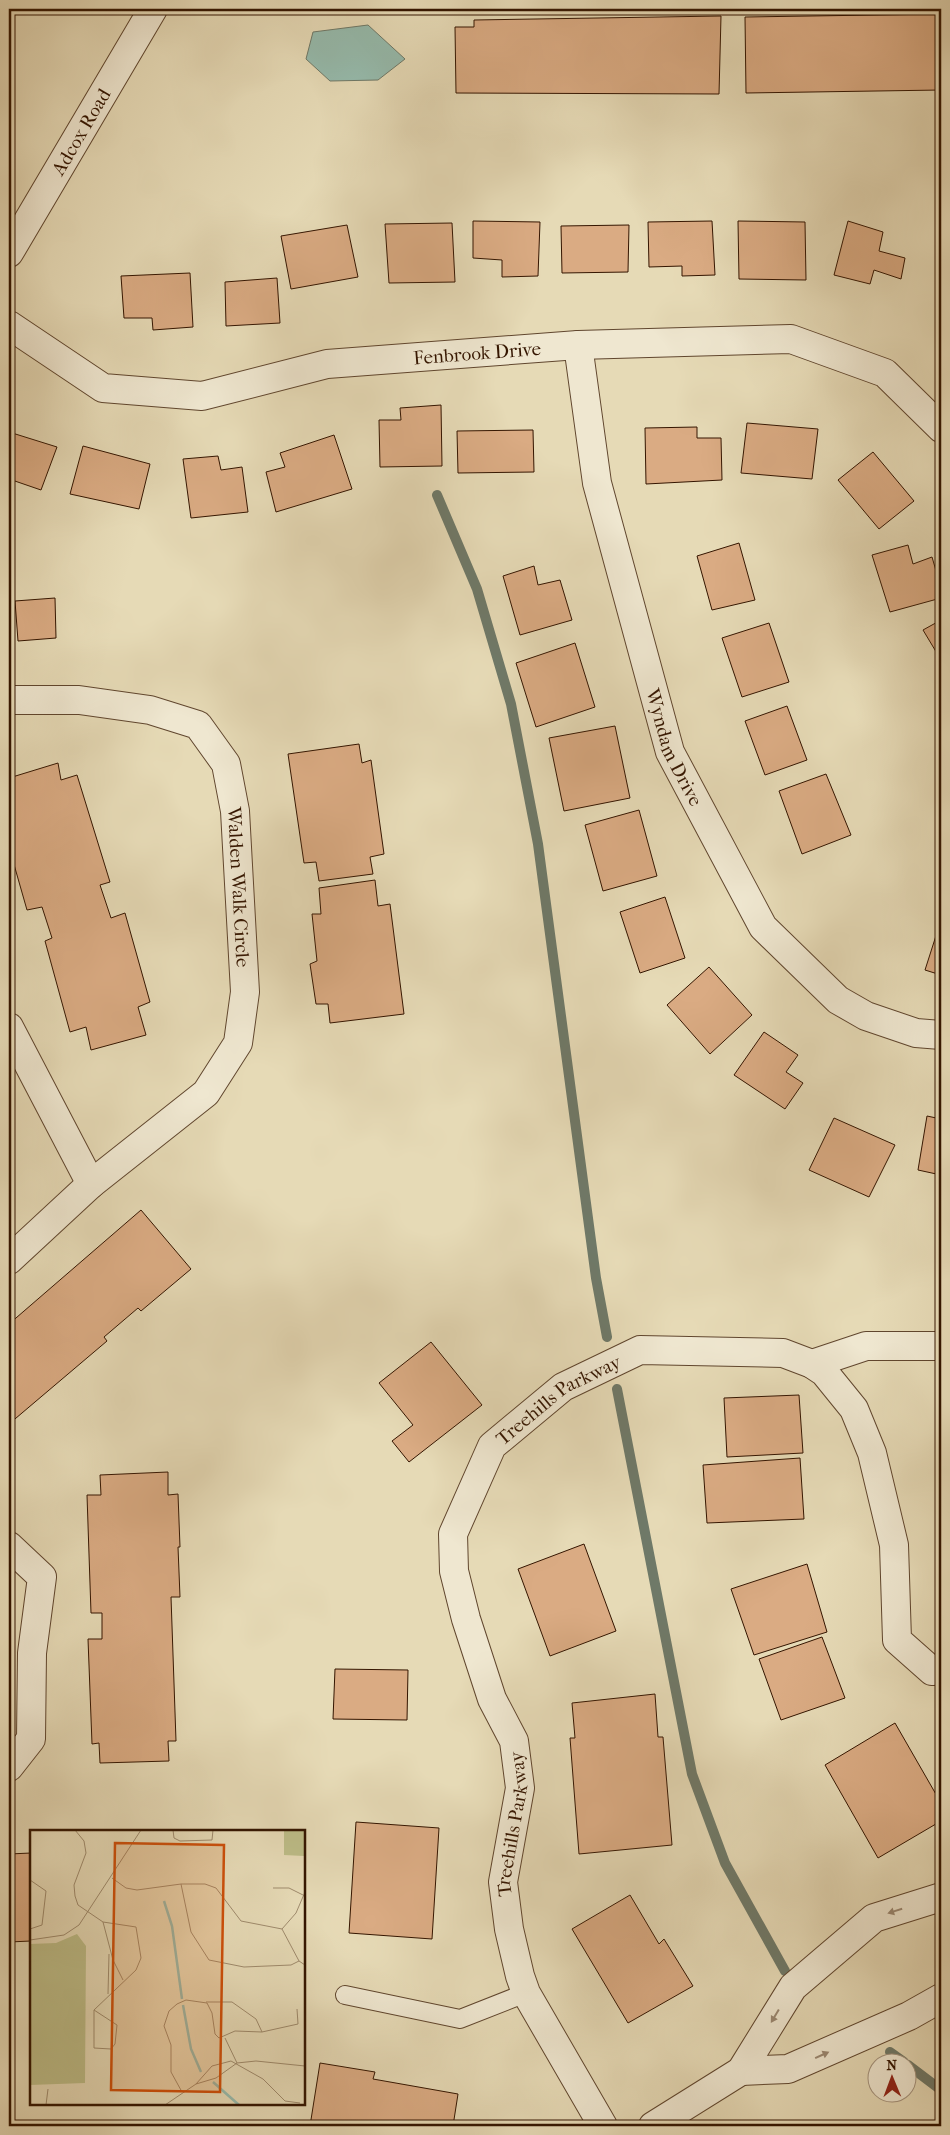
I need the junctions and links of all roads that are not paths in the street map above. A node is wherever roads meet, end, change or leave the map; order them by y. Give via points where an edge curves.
1 (153, 9) edge
2 (9, 253) edge
3 (9, 325) edge
4 (578, 345) junction
5 (941, 428) edge
6 (9, 700) edge
7 (9, 1027) edge
8 (941, 1034) edge
9 (90, 1184) junction
10 (9, 1260) edge
11 (941, 1346) edge
12 (812, 1364) junction
13 (9, 1546) edge
14 (941, 1670) edge
15 (9, 1766) edge
16 (941, 1897) edge
17 (526, 1993) junction
18 (345, 1995) dead end
19 (941, 1998) edge
20 (741, 2071) junction
21 (604, 2126) edge
22 (652, 2126) edge

1 - 2 street, Adcox Road
3 - 4 street, Fenbrook Drive via 103,388 202,396 327,364
4 - 5 street, Fenbrook Drive via 791,339 885,373
4 - 8 street, Wyndam Drive via 597,483 670,752 763,927 838,1000 866,1016 916,1033
6 - 9 street, Walden Walk Circle via 79,700 150,710 198,725 226,764 235,812 245,992 238,1043 206,1094
7 - 9 street
9 - 10 street, Walden Walk Circle
11 - 12 street via 866,1346
12 - 14 street, Treehills Parkway via 824,1372 854,1409 872,1453 894,1545 897,1640 932,1671
12 - 17 street, Treehills Parkway via 783,1353 640,1350 563,1387 492,1446 453,1534 454,1571 492,1699 514,1742 520,1788 503,1882 509,1929
13 - 15 street via 42,1577 32,1653 31,1739
16 -> 20 street via 874,1918 793,1987
17 - 18 lane via 460,2019
17 - 21 street, Treehills Parkway
20 -> 19 street via 788,2070 909,2016
20 - 22 street

